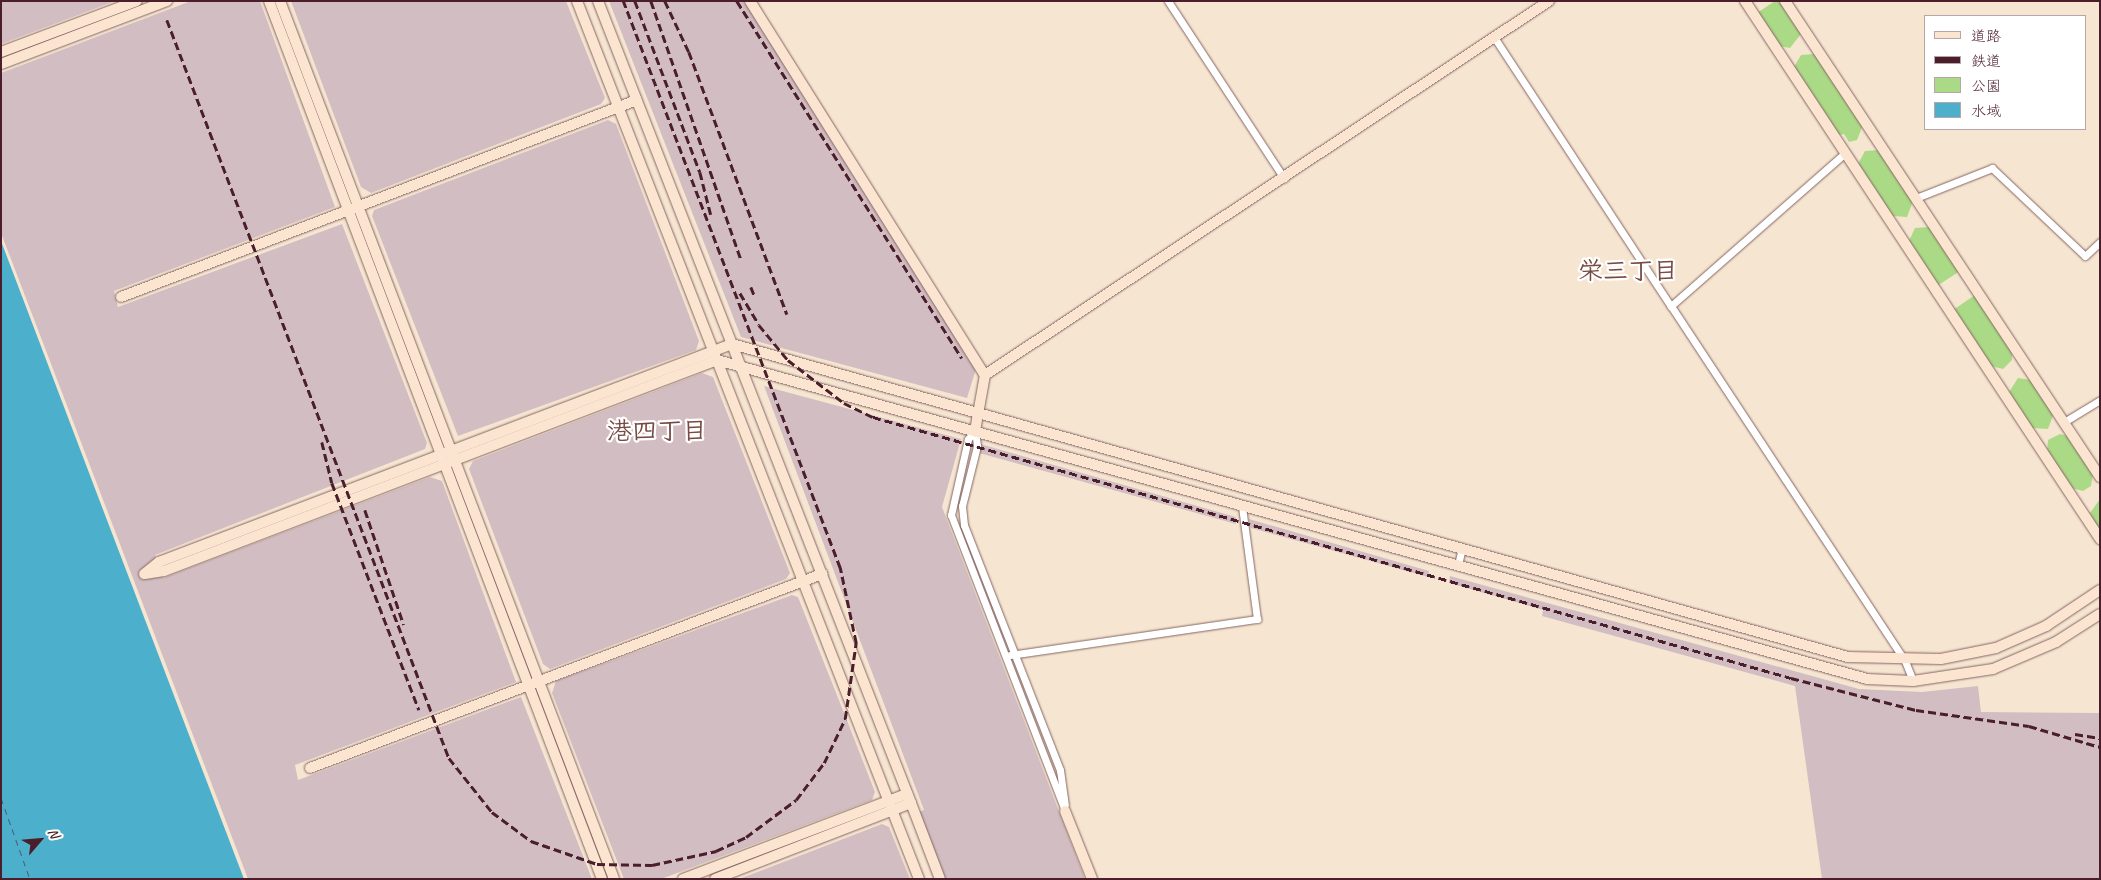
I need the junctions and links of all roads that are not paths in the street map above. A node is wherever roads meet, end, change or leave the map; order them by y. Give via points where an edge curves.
1 (137, 1) edge
2 (167, 1) edge
3 (269, 1) edge
4 (280, 1) edge
5 (577, 1) edge
6 (598, 1) edge
7 (750, 1) edge
8 (1168, 1) edge
9 (1549, 1) edge
10 (1745, 1) edge
11 (1785, 1) edge
12 (1494, 37) junction
13 (1, 52) edge
14 (1, 64) edge
15 (637, 100) junction
16 (619, 107) junction
17 (1845, 153) junction
18 (1284, 178) junction
19 (1916, 198) junction
20 (353, 209) junction
21 (2100, 242) edge
22 (121, 297) dead end
23 (1672, 306) junction
24 (732, 344) junction
25 (715, 355) junction
26 (740, 364) junction
27 (985, 375) junction
28 (2100, 400) edge
29 (978, 412) junction
30 (2064, 422) junction
31 (975, 431) junction
32 (451, 448) junction
33 (441, 453) junction
34 (456, 459) junction
35 (445, 463) junction
36 (2100, 477) edge
37 (1242, 506) junction
38 (2100, 539) edge
39 (1462, 548) junction
40 (1458, 565) junction
41 (822, 574) junction
42 (804, 581) junction
43 (2100, 590) edge
44 (2100, 614) edge
45 (1014, 654) junction
46 (1005, 655) junction
47 (1906, 661) junction
48 (1914, 681) junction
49 (534, 682) junction
50 (310, 768) dead end
51 (909, 798) junction
52 (891, 805) junction
53 (1065, 811) junction
54 (602, 879) edge
55 (614, 879) edge
56 (684, 879) edge
57 (715, 879) edge
58 (919, 879) edge
59 (940, 879) edge
60 (1092, 879) edge

1 - 13 street
2 - 14 street
3 - 20 street
4 - 20 street
5 - 16 street
6 - 15 street
7 - 27 street
8 - 18 street
9 - 12 street
10 - 17 street
11 - 19 street
12 - 18 street
12 - 23 street
15 - 16 street
15 - 24 street
16 - 20 street
16 - 25 street
17 - 23 street
17 - 38 street
18 - 27 street
19 - 21 street via 1992,168 2085,256
19 - 30 street
20 - 22 street
20 - 32 street
20 - 33 street
23 - 47 street
24 - 25 street
24 - 26 street
24 - 29 street
25 - 26 street
25 - 32 street
25 - 34 street
25 - 42 street
26 - 31 street
26 - 41 street
27 - 29 street
28 - 30 street
29 - 31 street
29 - 39 street
30 - 36 street
31 - 37 street
31 - 45 street via 977,446 962,515
31 - 46 street via 968,439 951,515
32 - 33 street
32 - 34 street
33 - 35 street
33 - 35 street via 159,562 144,574 164,571
34 - 35 street
34 - 49 street
35 - 49 street
37 - 40 street
37 - 45 street via 1257,619
39 - 40 street
39 - 47 street via 1848,657
40 - 48 street via 1787,659 1867,679
41 - 42 street
41 - 51 street
42 - 49 street
42 - 52 street
43 - 47 street via 2046,626 2004,645 1953,659
44 - 48 street via 2012,663
45 - 46 street
45 - 53 street via 1060,770
46 - 53 street
47 - 48 street
49 - 50 street
49 - 54 street
49 - 55 street
51 - 52 street
51 - 59 street
52 - 56 street
52 - 57 street
52 - 58 street
53 - 60 street

